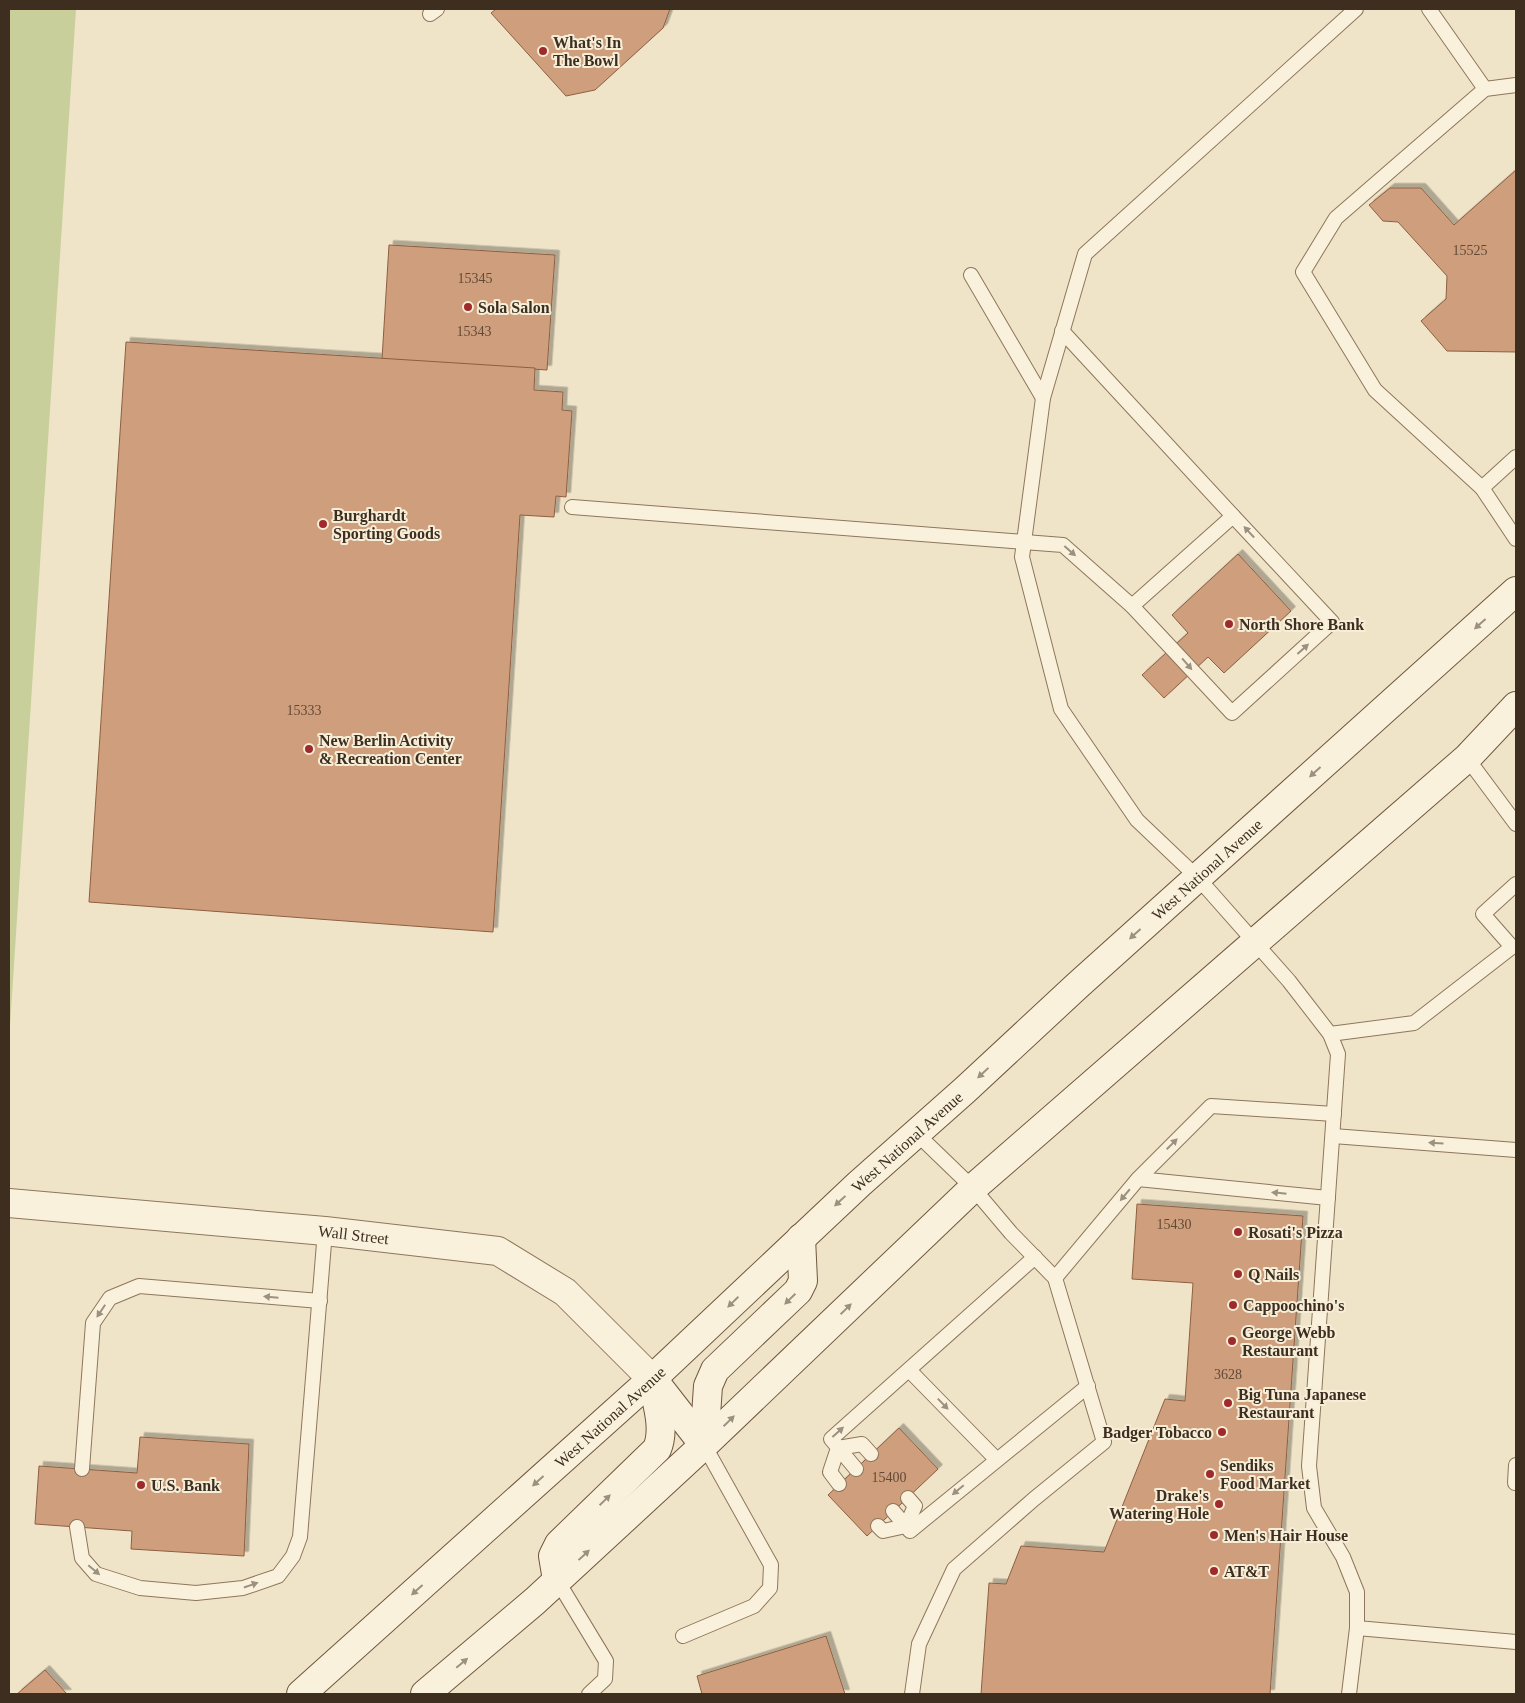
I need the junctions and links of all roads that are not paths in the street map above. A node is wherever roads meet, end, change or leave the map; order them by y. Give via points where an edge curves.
1 (1356, 9) edge
2 (1430, 9) edge
3 (1516, 85) edge
4 (1485, 89) junction
5 (971, 275) dead end
6 (1062, 332) junction
7 (1043, 398) junction
8 (1516, 457) edge
9 (1482, 488) junction
10 (572, 507) dead end
11 (1233, 516) junction
12 (1516, 539) edge
13 (1024, 542) junction
14 (1516, 591) edge
15 (1132, 606) junction
16 (1516, 706) edge
17 (1467, 758) junction
18 (1516, 824) edge
19 (1198, 878) junction
20 (1516, 884) edge
21 (1256, 943) junction
22 (1514, 947) edge
23 (1330, 1034) junction
24 (1334, 1114) junction
25 (916, 1133) junction
26 (1333, 1136) junction
27 (1516, 1150) edge
28 (1138, 1179) junction
29 (974, 1188) junction
30 (1328, 1198) junction
31 (9, 1202) edge
32 (325, 1231) junction
33 (801, 1238) junction
34 (1035, 1257) junction
35 (1055, 1278) junction
36 (320, 1301) junction
37 (908, 1370) junction
38 (652, 1378) junction
39 (1088, 1386) junction
40 (704, 1445) junction
41 (838, 1448) junction
42 (871, 1454) dead end
43 (996, 1459) junction
44 (1516, 1465) edge
45 (82, 1468) dead end
46 (856, 1468) dead end
47 (1515, 1483) edge
48 (839, 1484) dead end
49 (908, 1498) dead end
50 (894, 1511) dead end
51 (878, 1526) dead end
52 (906, 1526) junction
53 (77, 1527) dead end
54 (558, 1580) junction
55 (1357, 1628) junction
56 (683, 1636) dead end
57 (1516, 1642) edge
58 (301, 1694) edge
59 (425, 1694) edge
60 (589, 1694) edge
61 (912, 1694) edge
62 (1349, 1694) edge

1 - 6 lane via 1085,254
2 - 4 lane
3 - 4 lane
4 - 9 lane via 1336,218 1303,272 1375,390
5 - 7 lane
6 - 7 lane
6 - 11 lane
7 - 13 lane
8 - 9 lane
9 - 12 lane
10 - 13 lane
11 - 15 lane
15 -> 11 lane via 1232,713 1332,622
13 -> 15 lane via 1064,545
13 - 19 lane via 1022,557 1061,709 1137,820
14 -> 19 main road, West National Avenue
16 - 17 main road
17 - 18 lane
17 - 21 main road
19 - 21 lane
19 -> 25 main road, West National Avenue
20 - 22 lane via 1483,914
21 - 23 lane
21 - 29 main road
22 - 23 lane via 1414,1023
23 - 24 lane via 1338,1054
24 - 26 lane
28 -> 24 lane via 1211,1106
25 - 29 lane
25 -> 33 main road, West National Avenue
27 -> 26 lane
26 - 30 lane
30 -> 28 lane
28 -> 35 lane
29 - 34 lane
40 -> 29 main road
30 - 55 lane via 1309,1466 1314,1508 1343,1556 1357,1592
31 - 32 main road, Wall Street
32 - 36 lane
32 - 38 main road, Wall Street via 498,1250 565,1292
33 -> 38 main road, West National Avenue
33 -> 40 main road via 803,1281 798,1291 715,1370 708,1386
34 - 35 lane
34 - 37 lane
35 - 39 lane
36 -> 45 lane via 139,1286 110,1298 93,1324
53 -> 36 lane via 82,1558 96,1574 140,1588 196,1593 243,1588 278,1576 293,1556 300,1537
41 -> 37 lane via 830,1439
37 -> 43 lane
38 - 40 main road, Wall Street
54 -> 38 main road via 553,1556 559,1544 657,1449 661,1427
38 -> 58 main road, West National Avenue
39 - 43 lane
39 - 61 lane via 1104,1442 954,1570 919,1644
54 -> 40 main road
40 - 56 lane via 771,1565 770,1588 754,1606
41 - 42 lane via 862,1444
41 - 46 lane
41 - 48 lane via 830,1472
43 -> 52 lane via 910,1530
44 - 47 lane
49 - 52 lane via 915,1506
50 - 52 lane
51 - 52 lane via 883,1531
59 -> 54 main road
54 - 60 lane via 606,1661 605,1679
55 - 57 lane
55 - 62 lane

